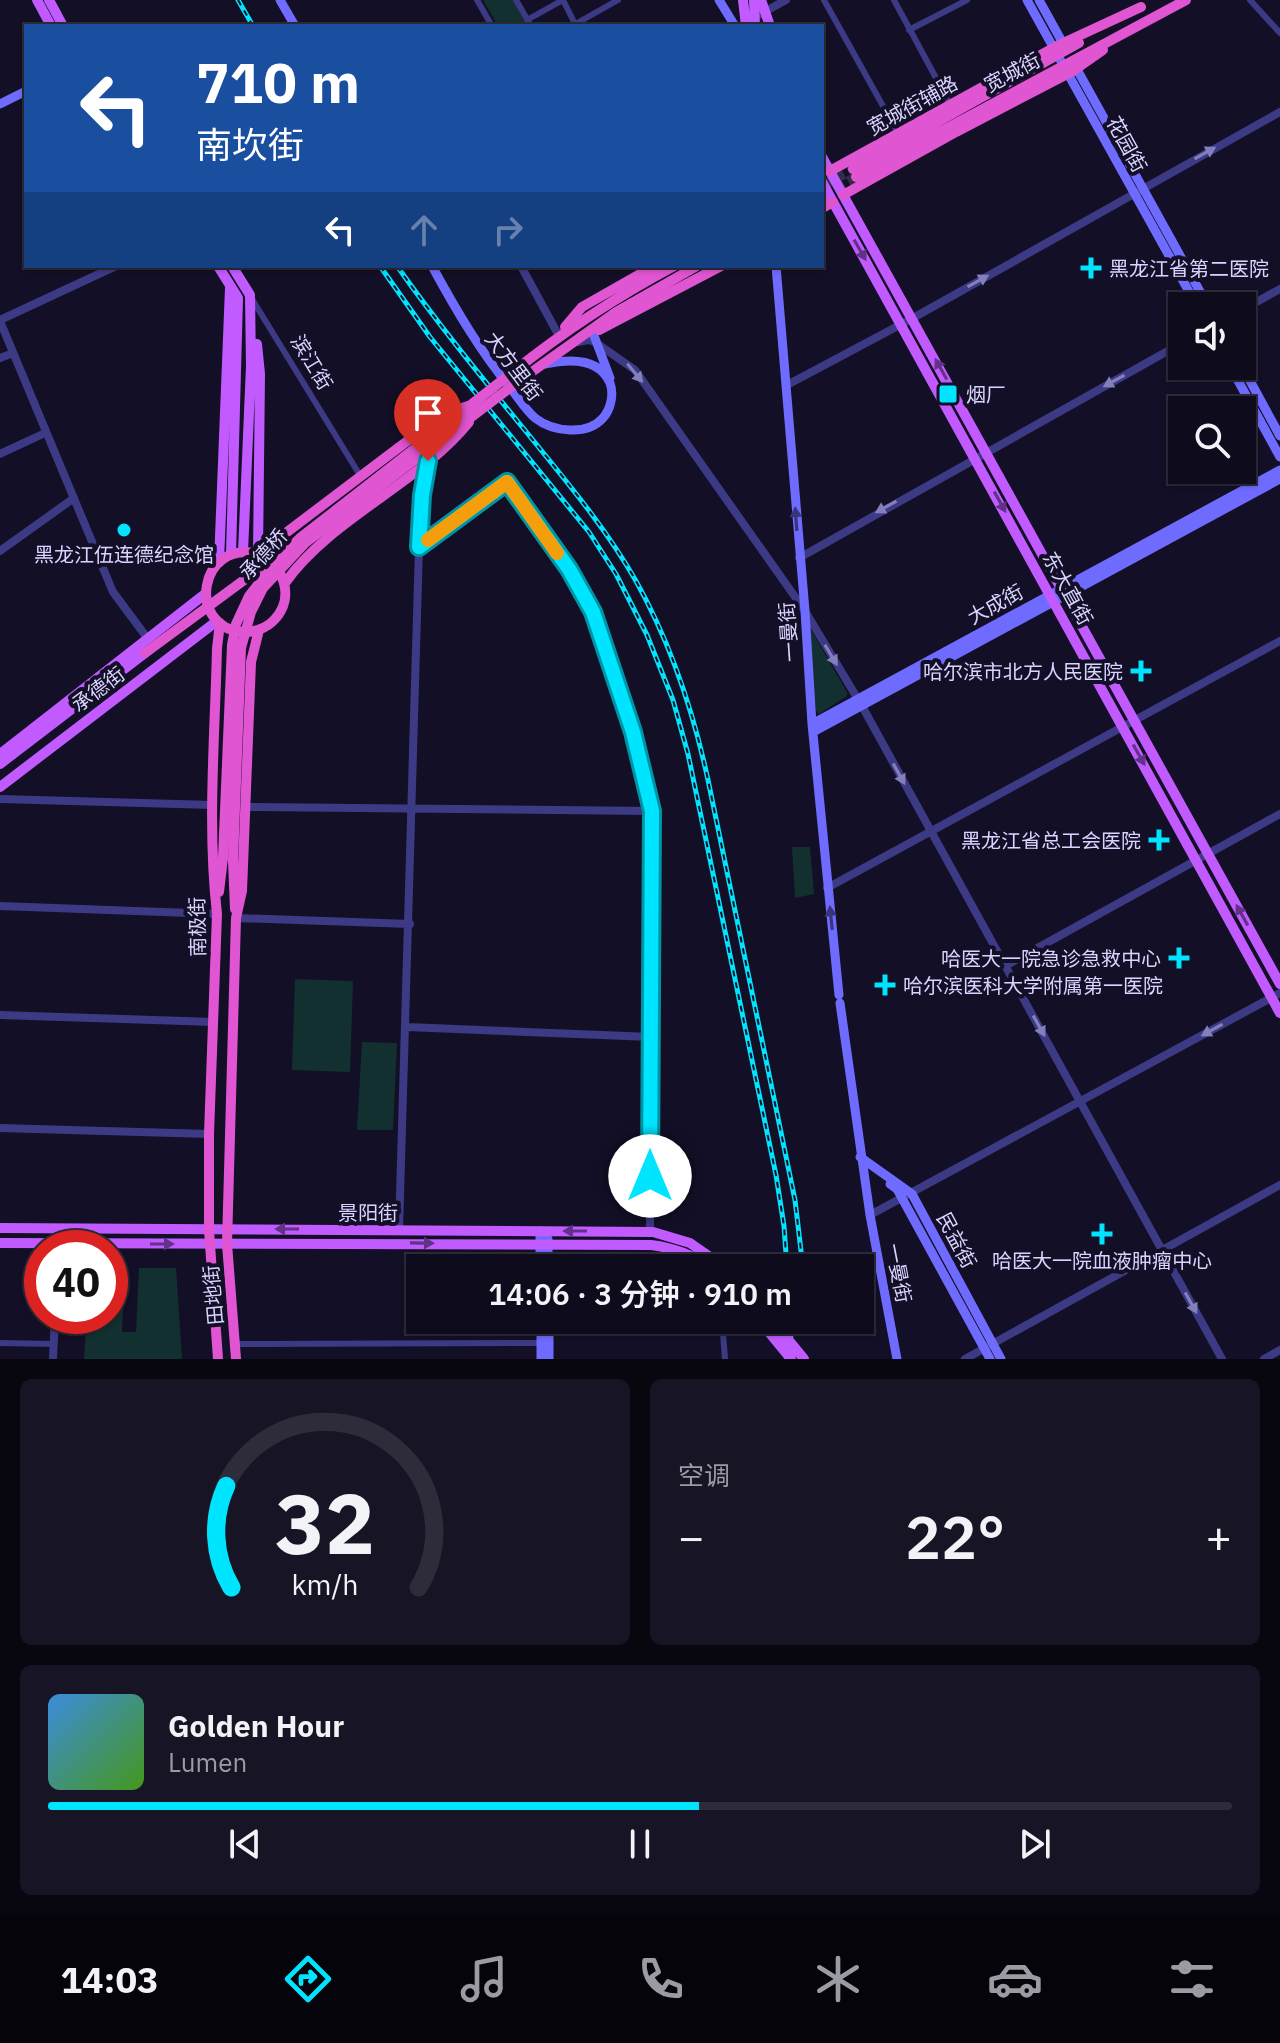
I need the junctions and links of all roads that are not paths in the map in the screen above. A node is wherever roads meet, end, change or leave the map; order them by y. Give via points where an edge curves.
1 (37, 0) edge
2 (49, 0) edge
3 (283, 0) edge
4 (477, 0) edge
5 (516, 0) edge
6 (563, 0) edge
7 (618, 0) edge
8 (719, 0) edge
9 (735, 0) edge
10 (743, 0) edge
11 (754, 0) edge
12 (761, 0) edge
13 (786, 0) edge
14 (824, 0) edge
15 (894, 0) edge
16 (967, 0) edge
17 (1027, 0) edge
18 (1039, 0) edge
19 (1153, 0) edge
20 (1186, 0) edge
21 (1250, 0) edge
22 (753, 21) edge
23 (529, 23) edge
24 (50, 24) edge
25 (62, 24) edge
26 (296, 24) edge
27 (491, 24) edge
28 (573, 24) edge
29 (575, 24) edge
30 (734, 24) edge
31 (909, 30) junction
32 (1280, 33) edge
33 (1060, 49) junction
34 (1070, 67) junction
35 (24, 92) edge
36 (0, 104) edge
37 (950, 104) junction
38 (1280, 112) edge
39 (898, 133) junction
40 (824, 160) edge
41 (830, 171) junction
42 (824, 186) edge
43 (1138, 190) junction
44 (843, 195) junction
45 (833, 202) junction
46 (824, 207) edge
47 (112, 268) edge
48 (219, 268) edge
49 (233, 268) edge
50 (431, 268) edge
51 (431, 268) edge
52 (522, 268) edge
53 (650, 268) edge
54 (670, 268) edge
55 (693, 268) edge
56 (717, 268) edge
57 (776, 268) edge
58 (230, 286) junction
59 (1280, 289) edge
60 (1190, 292) edge
61 (1200, 292) edge
62 (250, 295) junction
63 (1256, 302) edge
64 (250, 308) junction
65 (913, 318) junction
66 (0, 320) edge
67 (902, 324) junction
68 (559, 336) junction
69 (594, 338) junction
70 (574, 341) junction
71 (1168, 351) edge
72 (13, 353) junction
73 (0, 358) edge
74 (541, 365) junction
75 (516, 377) junction
76 (1238, 380) edge
77 (1250, 380) edge
78 (787, 385) junction
79 (472, 410) junction
80 (45, 433) junction
81 (1280, 436) edge
82 (0, 454) edge
83 (981, 454) junction
84 (1280, 457) edge
85 (428, 461) junction
86 (1280, 470) edge
87 (361, 477) junction
88 (1280, 479) edge
89 (74, 498) junction
90 (300, 538) junction
91 (419, 547) junction
92 (0, 551) edge
93 (243, 552) junction
94 (231, 554) junction
95 (258, 554) junction
96 (799, 558) junction
97 (219, 562) junction
98 (285, 583) junction
99 (1064, 591) junction
100 (205, 594) junction
101 (1052, 598) junction
102 (805, 611) junction
103 (219, 622) junction
104 (259, 630) junction
105 (148, 639) junction
106 (1280, 641) edge
107 (145, 653) joint
108 (860, 702) junction
109 (1135, 721) junction
110 (1123, 727) junction
111 (812, 728) junction
112 (0, 754) edge
113 (0, 764) edge
114 (0, 787) edge
115 (0, 799) edge
116 (213, 805) junction
117 (245, 807) junction
118 (412, 808) junction
119 (652, 811) junction
120 (1280, 814) edge
121 (932, 833) junction
122 (1208, 854) junction
123 (228, 860) junction
124 (1196, 860) junction
125 (827, 888) junction
126 (0, 906) edge
127 (217, 914) junction
128 (236, 918) junction
129 (410, 924) junction
130 (1005, 966) junction
131 (1280, 984) edge
132 (1276, 995) edge
133 (1280, 1013) edge
134 (0, 1015) edge
135 (214, 1022) junction
136 (407, 1027) junction
137 (651, 1037) junction
138 (1080, 1102) junction
139 (0, 1128) edge
140 (209, 1134) junction
141 (861, 1160) junction
142 (1280, 1185) edge
143 (912, 1194) junction
144 (902, 1199) junction
145 (870, 1215) junction
146 (0, 1228) edge
147 (59, 1228) joint
148 (228, 1229) junction
149 (209, 1230) junction
150 (399, 1230) junction
151 (544, 1231) junction
152 (651, 1232) junction
153 (0, 1243) edge
154 (24, 1244) edge
155 (209, 1244) junction
156 (227, 1244) junction
157 (128, 1245) edge
158 (544, 1246) junction
159 (1162, 1250) junction
160 (543, 1254) edge
161 (545, 1254) edge
162 (689, 1254) edge
163 (706, 1254) edge
164 (54, 1334) edge
165 (541, 1334) edge
166 (549, 1334) edge
167 (723, 1334) edge
168 (770, 1334) edge
169 (783, 1334) edge
170 (0, 1343) edge
171 (541, 1343) junction
172 (54, 1344) junction
173 (235, 1344) junction
174 (988, 1346) junction
175 (1280, 1350) edge
176 (53, 1359) edge
177 (218, 1359) edge
178 (236, 1359) edge
179 (541, 1359) edge
180 (549, 1359) edge
181 (725, 1359) edge
182 (791, 1359) edge
183 (804, 1359) edge
184 (897, 1359) edge
185 (965, 1359) edge
186 (990, 1359) edge
187 (1001, 1359) edge
188 (1222, 1359) edge
189 (1264, 1359) edge

1 - 24 main road
2 - 25 main road
3 - 26 main road
4 - 27 street
5 - 23 street
6 - 23 street
6 - 28 street
7 - 29 street
8 - 30 main road
9 - 22 main road
10 - 22 main road
11 - 22 main road
12 - 22 main road
13 - 22 street
14 - 39 street
15 - 31 street
16 - 31 street
17 - 33 main road, 花园街
18 - 33 main road, 花园街
19 - 33 highway, 宽城街
20 - 34 highway, 宽城街
21 - 32 street
31 - 37 street
33 - 34 main road, 花园街
33 - 34 highway, 宽城街 via 855,173
33 - 37 highway, 宽城街辅路
34 - 43 main road, 花园街
34 - 44 highway
35 - 36 main road
37 - 39 highway, 宽城街辅路
43 -> 38 street
39 - 41 highway, 宽城街辅路
40 - 41 main road, 东大直街
41 - 44 main road, 东大直街
42 - 45 main road, 东大直街
43 - 60 main road, 花园街
43 - 61 main road, 花园街
65 -> 43 street
44 - 65 main road, 东大直街
45 - 46 highway
45 -> 67 main road, 东大直街
47 - 66 street
48 - 58 main road
49 - 62 main road, 滨江街
50 - 69 main road, 大方里街 via 486,364 526,413 548,429 587,432 610,415 614,387
51 - 74 main road, 大方里街 via 473,339 536,418 574,430 605,415 612,398 600,370 571,360
52 - 68 street
53 - 68 highway via 582,307
54 - 68 highway
55 - 70 highway
56 - 69 highway
57 - 78 main road, 一曼街
58 - 94 main road via 238,298
58 - 97 main road
59 - 63 street
62 - 64 main road
62 - 87 street, 滨江街
64 - 93 main road
64 - 95 main road via 260,374
65 - 67 street
83 -> 65 main road, 东大直街
66 - 72 street
67 - 78 street
67 - 83 main road, 东大直街
68 - 75 highway
69 - 70 highway
69 -> 102 street via 635,370
70 - 74 highway
71 -> 83 street
72 - 73 street
72 - 80 street
74 - 75 highway
75 - 79 highway, 承德桥, bridge
76 - 84 main road
77 - 81 main road
96 -> 78 main road, 一曼街
79 - 85 highway, bridge via 457,437
79 - 87 highway via 443,414
79 - 90 highway, 承德桥, bridge
79 - 123 highway, 承德桥, bridge via 305,543 256,601 239,664
80 - 82 street
80 - 89 street
83 -> 96 street
83 - 99 main road, 东大直街
83 -> 101 main road, 东大直街
85 - 91 street
85 - 98 highway via 311,553
86 - 99 main road, 大成街
87 - 95 highway
88 - 99 main road, 大成街
89 - 92 street
89 - 105 street via 113,592
90 - 107 highway, bridge
90 - 123 highway, 承德桥, bridge via 256,584 236,624 229,666
91 - 118 street
91 - 119 street via 507,482 593,612 633,732
93 - 94 highway
93 - 95 highway
94 - 97 highway
95 - 98 highway via 275,565
96 - 102 main road, 一曼街
97 - 100 highway
98 - 104 highway via 279,614
99 - 101 main road, 大成街
99 - 109 main road, 东大直街
100 - 103 highway
100 - 105 main road
101 - 108 main road, 大成街
101 - 110 main road, 东大直街
102 -> 108 street
102 - 111 main road, 一曼街
103 - 104 highway via 242,632
103 - 114 main road, 承德街
103 - 116 highway, 南极街
104 - 117 highway, 南极街 via 251,662
105 - 112 main road
106 - 109 street
107 - 113 main road
108 - 111 main road, 大成街
108 -> 121 street
109 - 110 street
109 - 122 main road, 东大直街
110 - 121 street
110 -> 124 main road, 东大直街
111 - 125 main road, 一曼街
115 - 116 street
116 - 127 highway, 南极街
117 - 118 street
117 - 128 highway, 南极街
118 - 119 street
118 - 129 street
119 - 137 street
120 - 122 street
121 - 125 street
121 - 130 street
122 - 124 street
131 -> 122 main road, 东大直街
123 - 127 highway
123 - 128 highway
124 - 130 street
124 - 132 main road, 东大直街
141 -> 125 main road, 一曼街
126 - 127 street
127 - 135 highway, 南极街
128 - 129 street
128 - 148 highway, 南极街
129 - 136 street
130 -> 138 street
132 - 133 main road, 东大直街
132 -> 138 street
134 - 135 street
135 - 140 highway, 南极街
136 - 137 street
136 - 150 street
137 - 152 street
138 - 143 street
138 - 159 street
139 - 140 street
140 - 149 highway, 南极街
141 - 143 main road, 民益街
141 - 144 main road, 民益街
141 - 145 main road, 一曼街
142 - 159 street
143 - 144 street
143 - 174 main road, 民益街
144 - 145 street
144 - 174 main road, 民益街
145 - 184 main road, 一曼街
146 - 147 main road, 景阳街
147 - 149 main road, 景阳街
148 - 149 main road, 景阳街
150 -> 148 main road, 景阳街
148 - 156 highway, 田地街
149 - 155 highway, 田地街
150 - 151 main road, 景阳街
152 -> 151 main road, 景阳街
151 - 158 main road
152 - 163 main road, 景阳街 via 690,1243
153 - 154 main road, 景阳街
155 - 156 main road, 景阳街
157 -> 155 main road, 景阳街
155 - 177 highway, 田地街
156 -> 158 main road, 景阳街
156 - 173 highway, 田地街
158 - 160 main road
158 - 161 main road
158 - 162 main road, 景阳街 via 651,1245
159 - 174 street
159 -> 188 street
164 - 172 street
165 - 171 main road
166 - 180 main road
167 - 181 street
168 - 182 main road, bridge
169 - 183 main road, bridge
170 - 172 street
171 - 173 street
171 - 179 main road
172 - 176 street
173 - 178 highway, 田地街
174 - 185 street
174 - 186 main road, 民益街
174 - 187 main road, 民益街
175 - 189 street

